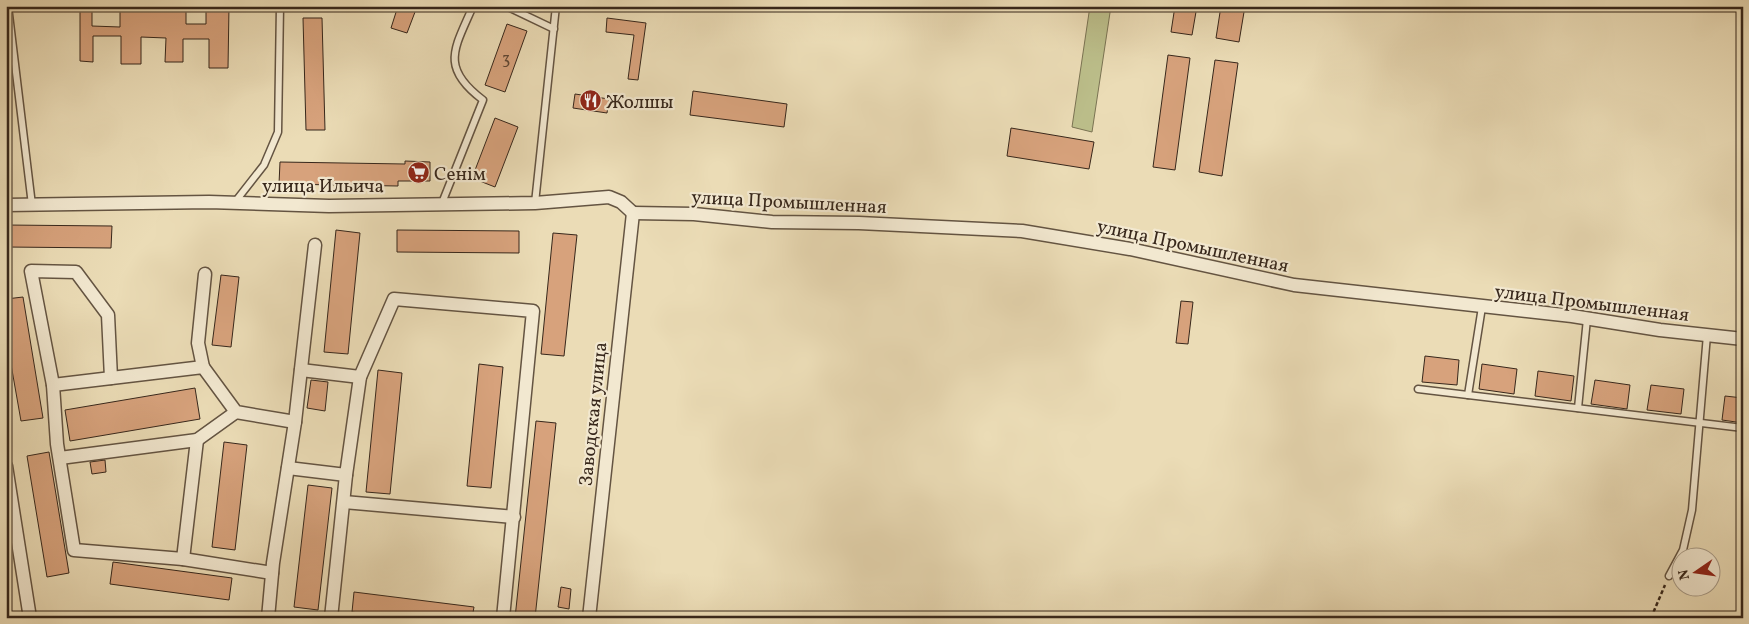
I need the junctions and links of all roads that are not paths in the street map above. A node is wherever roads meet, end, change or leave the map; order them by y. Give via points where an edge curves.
1 (8, 6) edge
2 (280, 6) edge
3 (473, 6) edge
4 (506, 6) edge
5 (556, 6) edge
6 (554, 29) junction
7 (235, 203) junction
8 (442, 203) junction
9 (535, 203) junction
10 (6, 205) edge
11 (32, 205) junction
12 (634, 213) junction
13 (315, 245) dead end
14 (206, 274) dead end
15 (1482, 306) junction
16 (1587, 319) junction
17 (1707, 335) junction
18 (1743, 339) edge
19 (204, 367) junction
20 (301, 370) junction
21 (360, 377) junction
22 (111, 378) junction
23 (54, 385) junction
24 (1418, 390) dead end
25 (1468, 395) junction
26 (1578, 408) junction
27 (236, 412) junction
28 (295, 422) junction
29 (1699, 422) junction
30 (1743, 428) edge
31 (197, 440) junction
32 (60, 458) junction
33 (6, 466) edge
34 (288, 468) junction
35 (346, 475) junction
36 (344, 502) junction
37 (514, 518) junction
38 (184, 559) junction
39 (272, 574) junction
40 (1669, 576) road end
41 (30, 618) edge
42 (268, 618) edge
43 (332, 618) edge
44 (503, 618) edge
45 (589, 618) edge

1 - 11 lane
2 - 7 lane via 278,132 264,165
3 - 8 lane via 453,52 462,78 483,100
4 - 6 lane
5 - 6 lane
6 - 9 lane
7 - 8 street, улица Ильича via 329,206
7 - 11 street, улица Ильича
8 - 9 street, улица Ильича
9 - 12 street, улица Ильича via 609,197
10 - 11 street, улица Ильича
12 - 15 street, улица Промышленная via 694,214 772,222 1022,231 1130,249 1294,285
12 - 45 street, Заводская улица
13 - 20 street
14 - 19 street via 198,343
15 - 16 street, улица Промышленная
15 - 25 lane
16 - 17 street, улица Промышленная
16 - 26 lane
17 - 18 street, улица Промышленная
17 - 29 lane
19 - 22 street
19 - 27 street
20 - 21 street
20 - 28 street
21 - 35 street
21 - 37 street via 394,299 533,311
22 - 23 street
22 - 23 street via 108,315 76,272 31,271
23 - 32 street
24 - 25 lane
25 - 26 lane
26 - 29 lane
27 - 28 street
27 - 31 street
28 - 34 street
29 - 30 lane
29 - 40 lane via 1692,510 1683,550
31 - 32 street
31 - 38 street
32 - 38 street via 74,550
33 - 41 street
34 - 35 street
34 - 39 street
35 - 36 street
36 - 37 street
36 - 43 street
37 - 44 street
38 - 39 street
39 - 42 street

